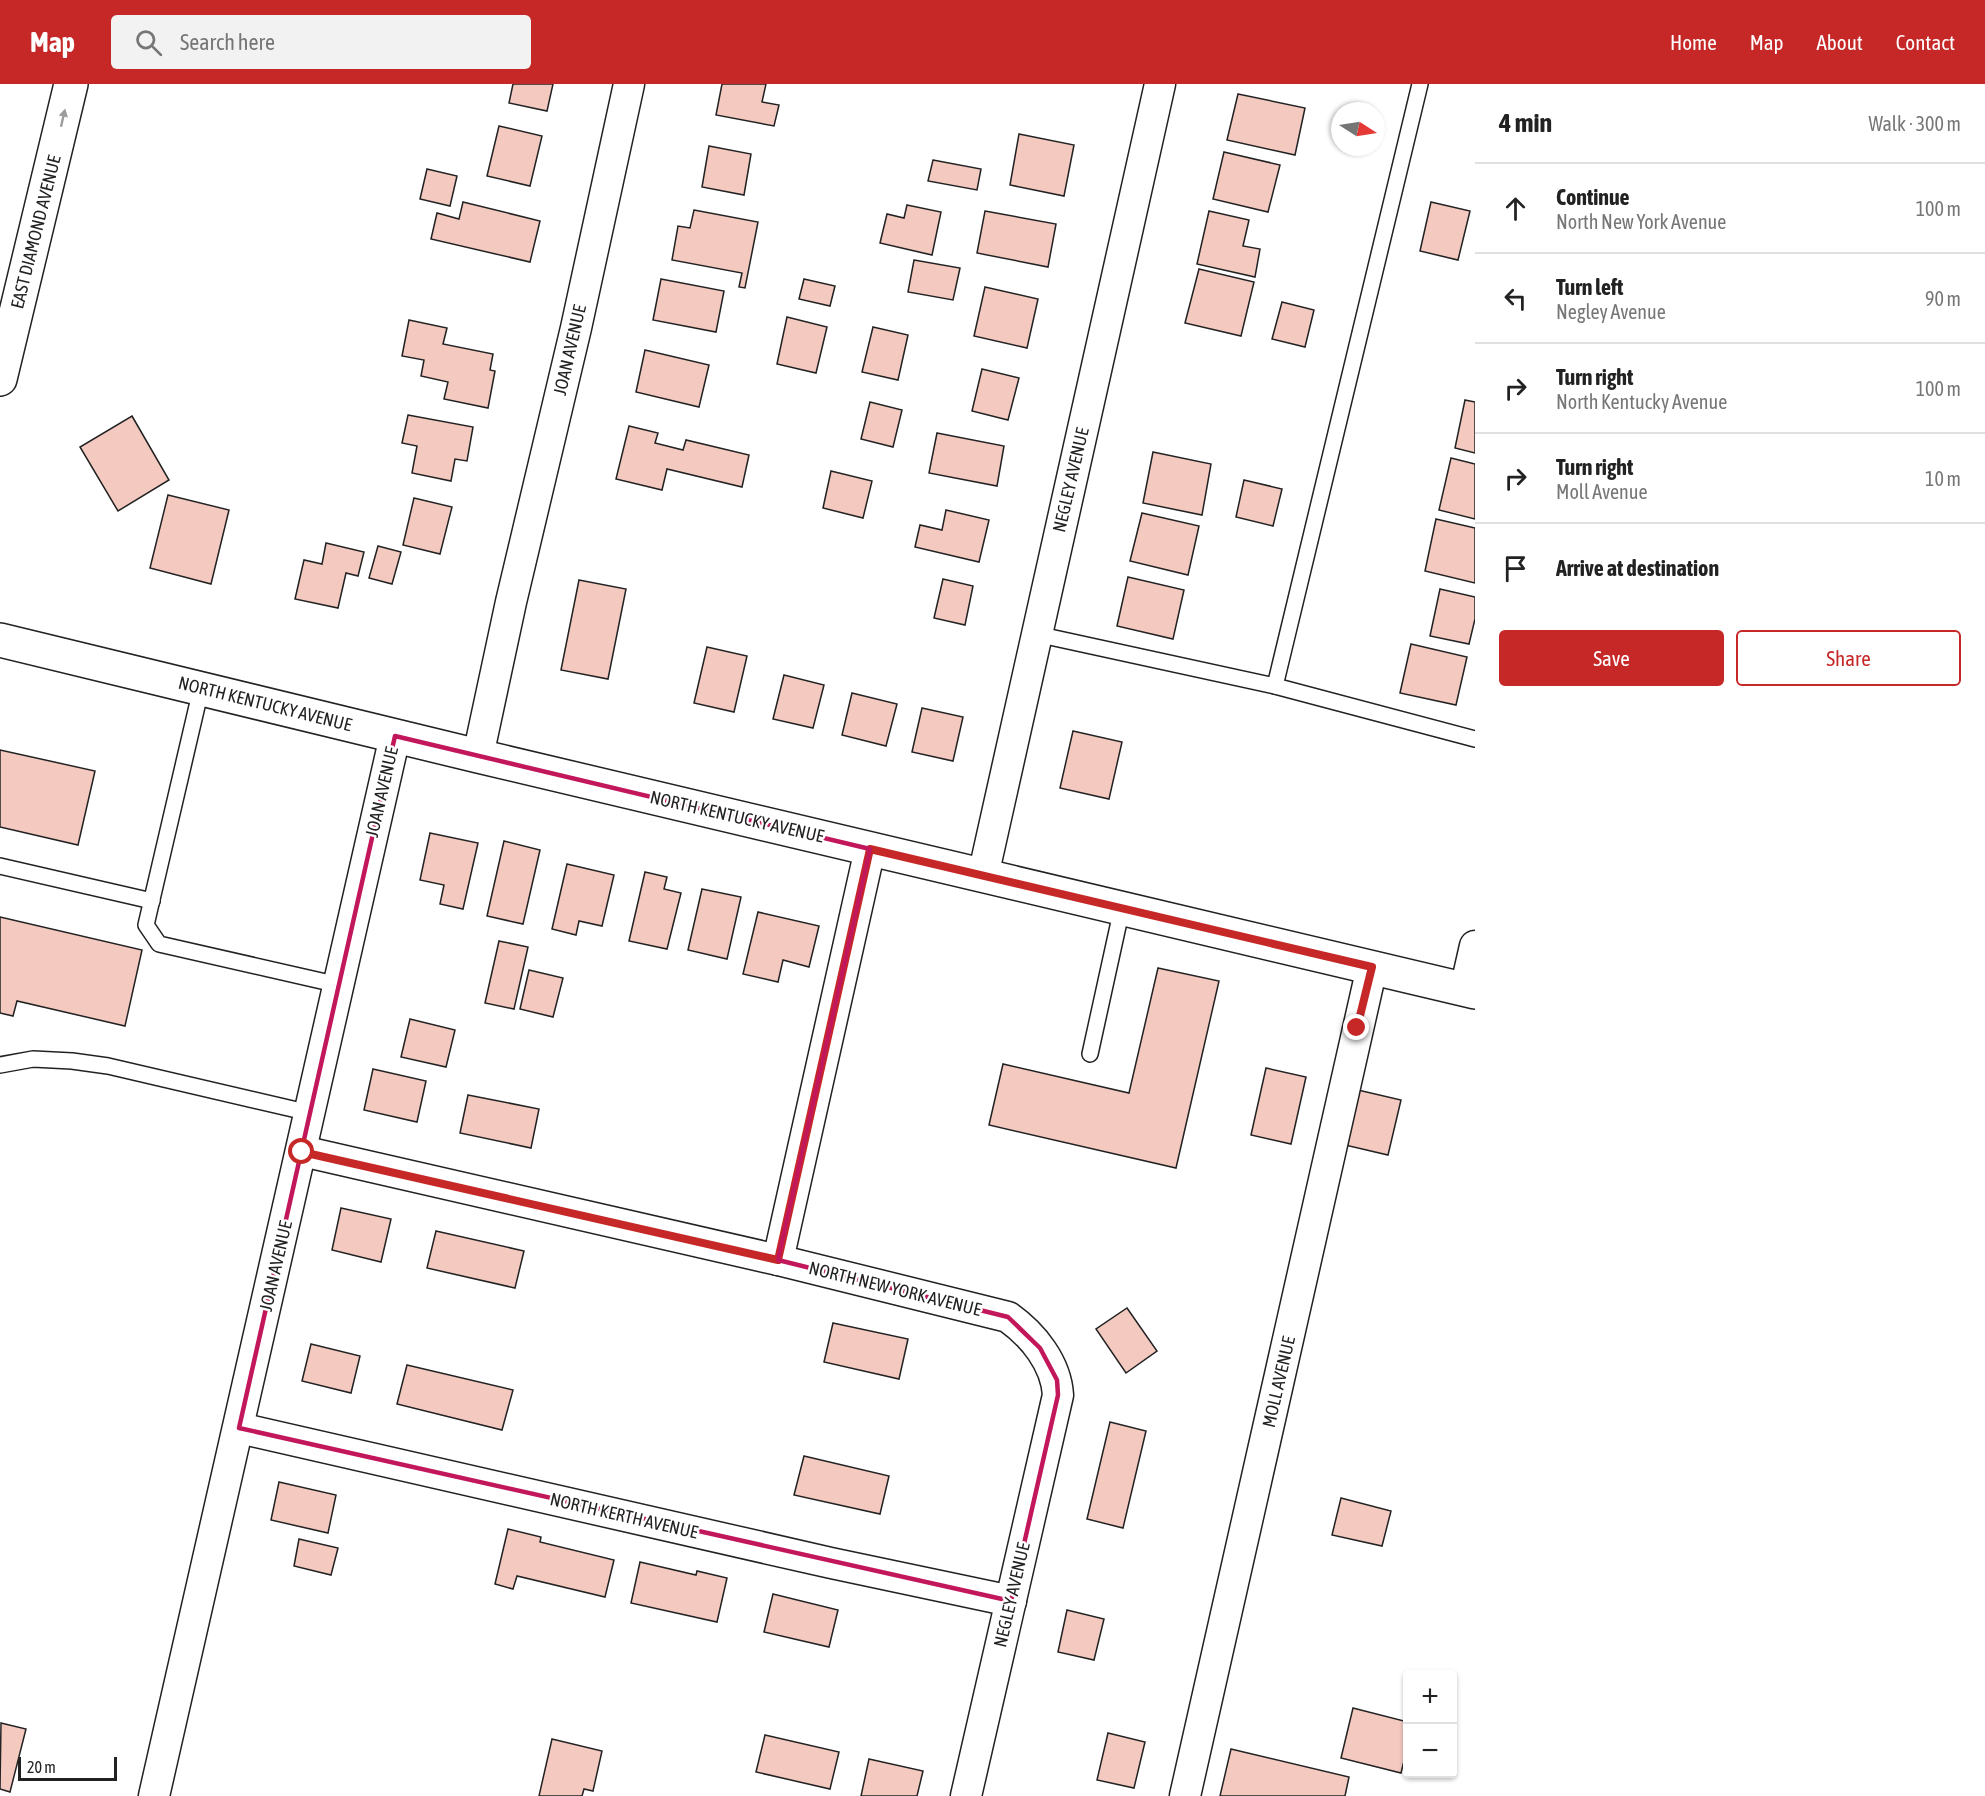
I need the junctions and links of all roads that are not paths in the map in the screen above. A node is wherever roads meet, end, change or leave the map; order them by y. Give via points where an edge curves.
1 (71, 84) edge
2 (630, 84) edge
3 (1160, 84) edge
4 (1420, 84) edge
5 (0, 379) edge
6 (1036, 634) junction
7 (0, 640) edge
8 (1275, 686) junction
9 (201, 689) junction
10 (395, 736) junction
11 (1475, 739) edge
12 (478, 756) junction
13 (870, 849) junction
14 (0, 866) edge
15 (983, 876) junction
16 (152, 901) junction
17 (1122, 908) junction
18 (1475, 946) edge
19 (1372, 967) junction
20 (339, 986) junction
21 (1470, 991) edge
22 (1090, 1053) dead end
23 (0, 1065) edge
24 (310, 1113) junction
25 (302, 1152) junction
26 (778, 1260) junction
27 (1058, 1395) joint
28 (239, 1428) junction
29 (1011, 1601) junction
30 (154, 1796) edge
31 (966, 1796) edge
32 (1185, 1796) edge

5 -> 1 street, EAST DIAMOND AVENUE
2 - 12 street, JOAN AVENUE
3 - 6 street, NEGLEY AVENUE
4 - 8 lane
6 - 8 lane
6 - 15 street, NEGLEY AVENUE
7 - 9 street, NORTH KENTUCKY AVENUE
8 - 11 lane
9 - 10 street, NORTH KENTUCKY AVENUE
9 - 16 lane
10 - 12 street, NORTH KENTUCKY AVENUE
10 - 20 street, JOAN AVENUE
12 - 13 street, NORTH KENTUCKY AVENUE
13 - 15 street, NORTH KENTUCKY AVENUE
13 - 26 street
14 - 16 lane
15 - 17 street, NORTH KENTUCKY AVENUE
16 - 20 lane via 146,926 159,944
17 - 19 street, NORTH KENTUCKY AVENUE
17 - 22 lane
18 - 21 street
19 - 21 street, NORTH KENTUCKY AVENUE
19 - 32 street, MOLL AVENUE
20 - 24 street, JOAN AVENUE
23 - 24 lane via 33,1059 72,1060
24 - 25 street, JOAN AVENUE
25 - 26 street, NORTH NEW YORK AVENUE
25 - 28 street, JOAN AVENUE
26 - 27 street, NORTH NEW YORK AVENUE via 1008,1317 1026,1330 1040,1348 1057,1380
27 - 29 street, NEGLEY AVENUE
28 - 29 street, NORTH KERTH AVENUE
28 - 30 street, JOAN AVENUE
29 - 31 street, NEGLEY AVENUE

